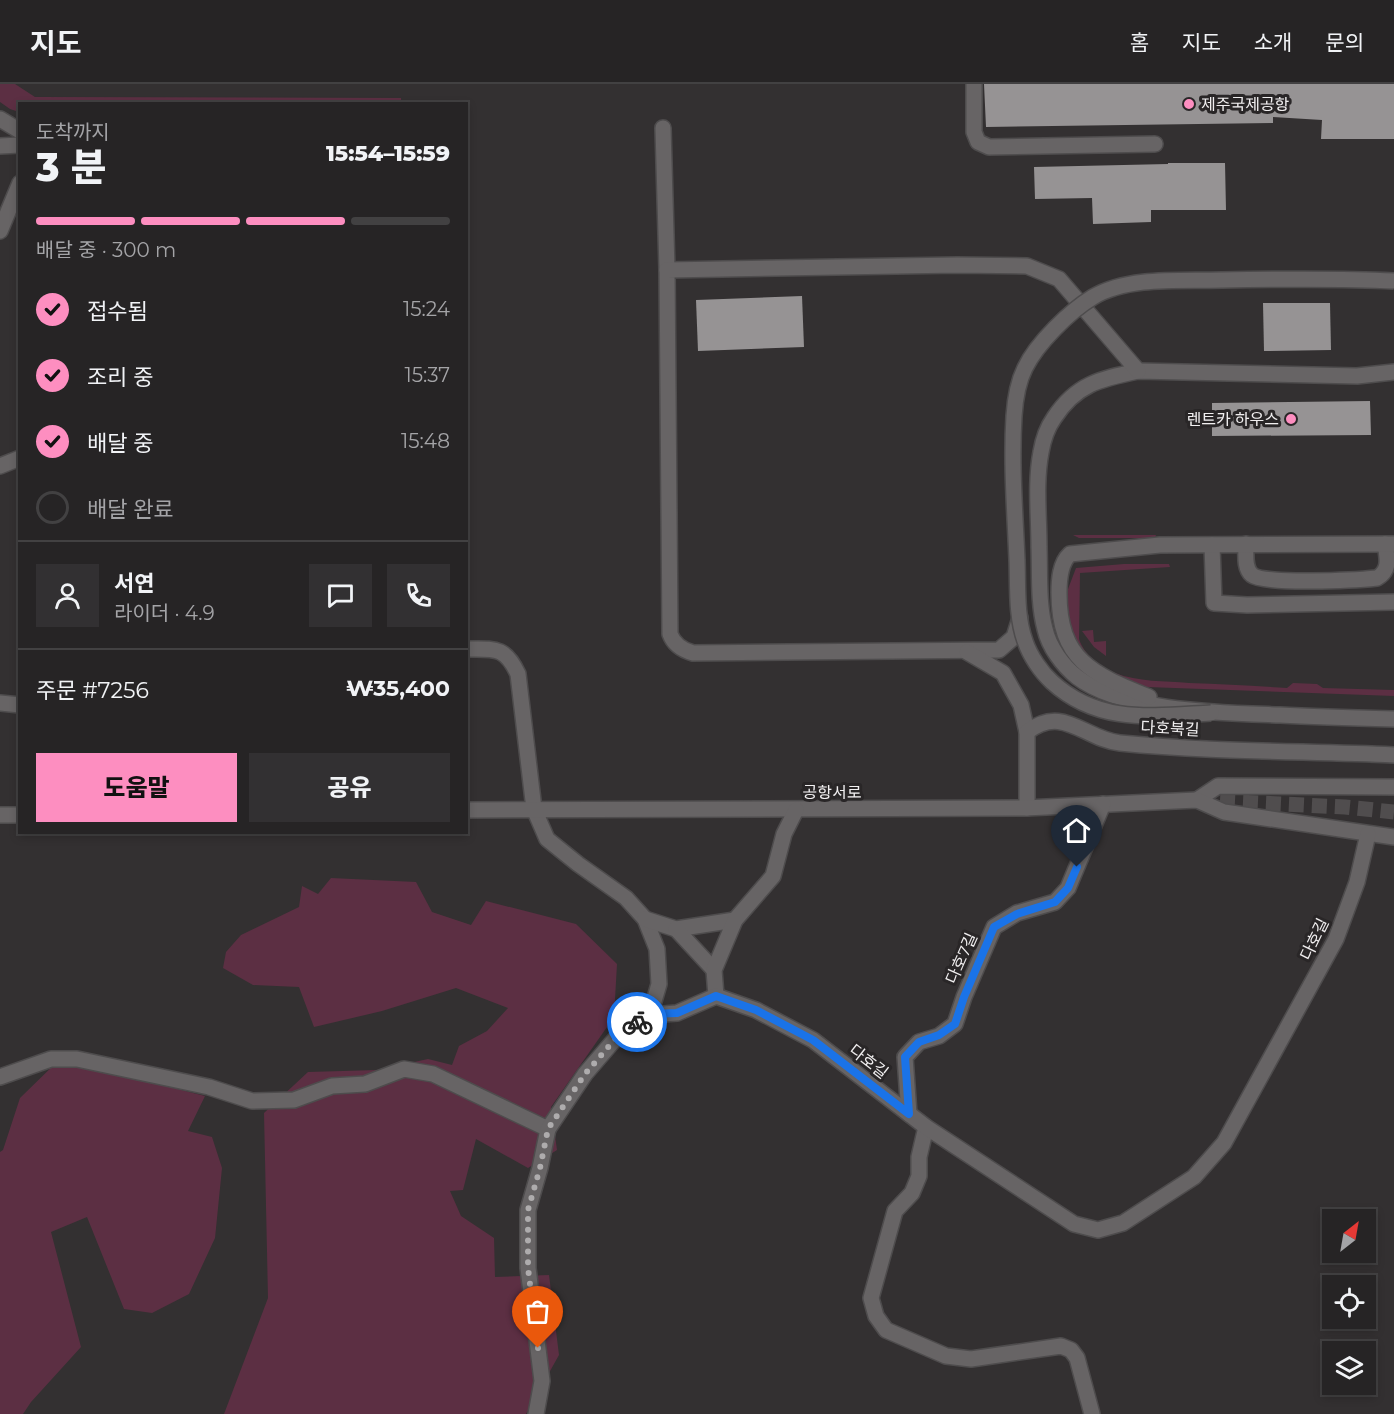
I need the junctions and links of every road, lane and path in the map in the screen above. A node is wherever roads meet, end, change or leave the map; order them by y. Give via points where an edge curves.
1 (974, 84) edge
2 (0, 119) edge
3 (663, 128) dead end
4 (18, 130) edge
5 (1155, 144) dead end
6 (18, 145) edge
7 (0, 146) edge
8 (18, 188) edge
9 (0, 231) edge
10 (668, 270) junction
11 (1394, 281) edge
12 (1138, 371) junction
13 (1394, 372) edge
14 (18, 459) edge
15 (0, 466) edge
16 (1246, 544) junction
17 (1390, 544) edge
18 (1212, 545) junction
19 (1394, 602) edge
20 (1020, 618) junction
21 (468, 649) edge
22 (967, 652) junction
23 (0, 703) edge
24 (18, 705) edge
25 (1177, 708) junction
26 (1211, 713) junction
27 (1394, 719) edge
28 (1027, 732) junction
29 (1394, 755) edge
30 (1394, 787) edge
31 (1197, 800) junction
32 (1103, 804) junction
33 (1027, 808) junction
34 (534, 809) junction
35 (468, 810) edge
36 (796, 810) junction
37 (0, 815) edge
38 (18, 815) edge
39 (1368, 834) junction
40 (1394, 837) edge
41 (645, 919) junction
42 (735, 920) junction
43 (676, 929) junction
44 (714, 970) junction
45 (716, 996) junction
46 (650, 1014) junction
47 (0, 1077) edge
48 (909, 1114) junction
49 (926, 1127) junction
50 (548, 1129) junction
51 (536, 1414) edge
52 (1092, 1414) edge

1 - 5 street via 974,132 978,142 989,147
2 - 4 street
3 - 10 street
6 - 7 street
8 - 9 street
10 - 12 street via 1027,266 1059,279
10 - 22 street via 672,642 693,653
11 - 20 street, bridge via 1289,279 1123,285 1095,296 1058,323 1026,366 1014,415
12 - 13 street via 1357,376
12 - 25 street via 1089,384 1066,403 1046,433 1039,469 1041,602 1048,641 1077,677 1101,692
14 - 15 street
16 - 17 street
16 - 17 street via 1246,566 1253,576 1280,581 1377,578 1385,573
16 - 18 street
18 - 19 street via 1214,603
18 - 25 street via 1076,552 1066,557 1060,575 1061,623 1073,651 1093,672
20 - 22 street via 1014,637 999,651
20 - 26 street, bridge via 1032,657 1053,683 1073,698 1114,714 1137,717
21 - 34 street via 492,649 510,657 518,674
22 - 28 street via 1003,673 1021,705
23 - 24 street
25 - 26 street
26 - 27 street
28 - 29 street, 다호북길 via 1037,724 1055,720 1116,742
28 - 33 street
30 - 31 street via 1218,786
31 - 32 street, 공항서로
31 - 39 street via 1224,812
32 - 33 street, 공항서로
32 - 48 street, 다호7길 via 1068,888 1055,902 1017,914 994,927 955,1024 919,1042 905,1057
33 - 36 street, 공항서로
34 - 35 street, 공항서로
34 - 36 street, 공항서로
34 - 41 street via 547,839 626,898
36 - 42 street via 784,834 772,876
37 - 38 street
39 - 40 street
39 - 49 street, 다호길 via 1357,882 1336,939 1224,1143 1194,1177 1122,1223 1098,1230 1074,1224
41 - 43 street
41 - 46 street via 658,961 659,984
42 - 43 street
42 - 44 street
43 - 44 street
44 - 45 street
45 - 46 street via 677,1013
45 - 48 street, 다호길 via 756,1010 813,1040
46 - 50 street via 622,1031 585,1074
47 - 50 street via 51,1059 77,1059 209,1087 252,1101 294,1100 332,1086 365,1084 404,1069 433,1074
48 - 49 street, 다호길
49 - 52 street via 919,1176 912,1192 895,1211 871,1298 876,1316 886,1330 946,1356 971,1359 1061,1346 1071,1350 1077,1358
50 - 51 street via 528,1210 528,1268 542,1381

